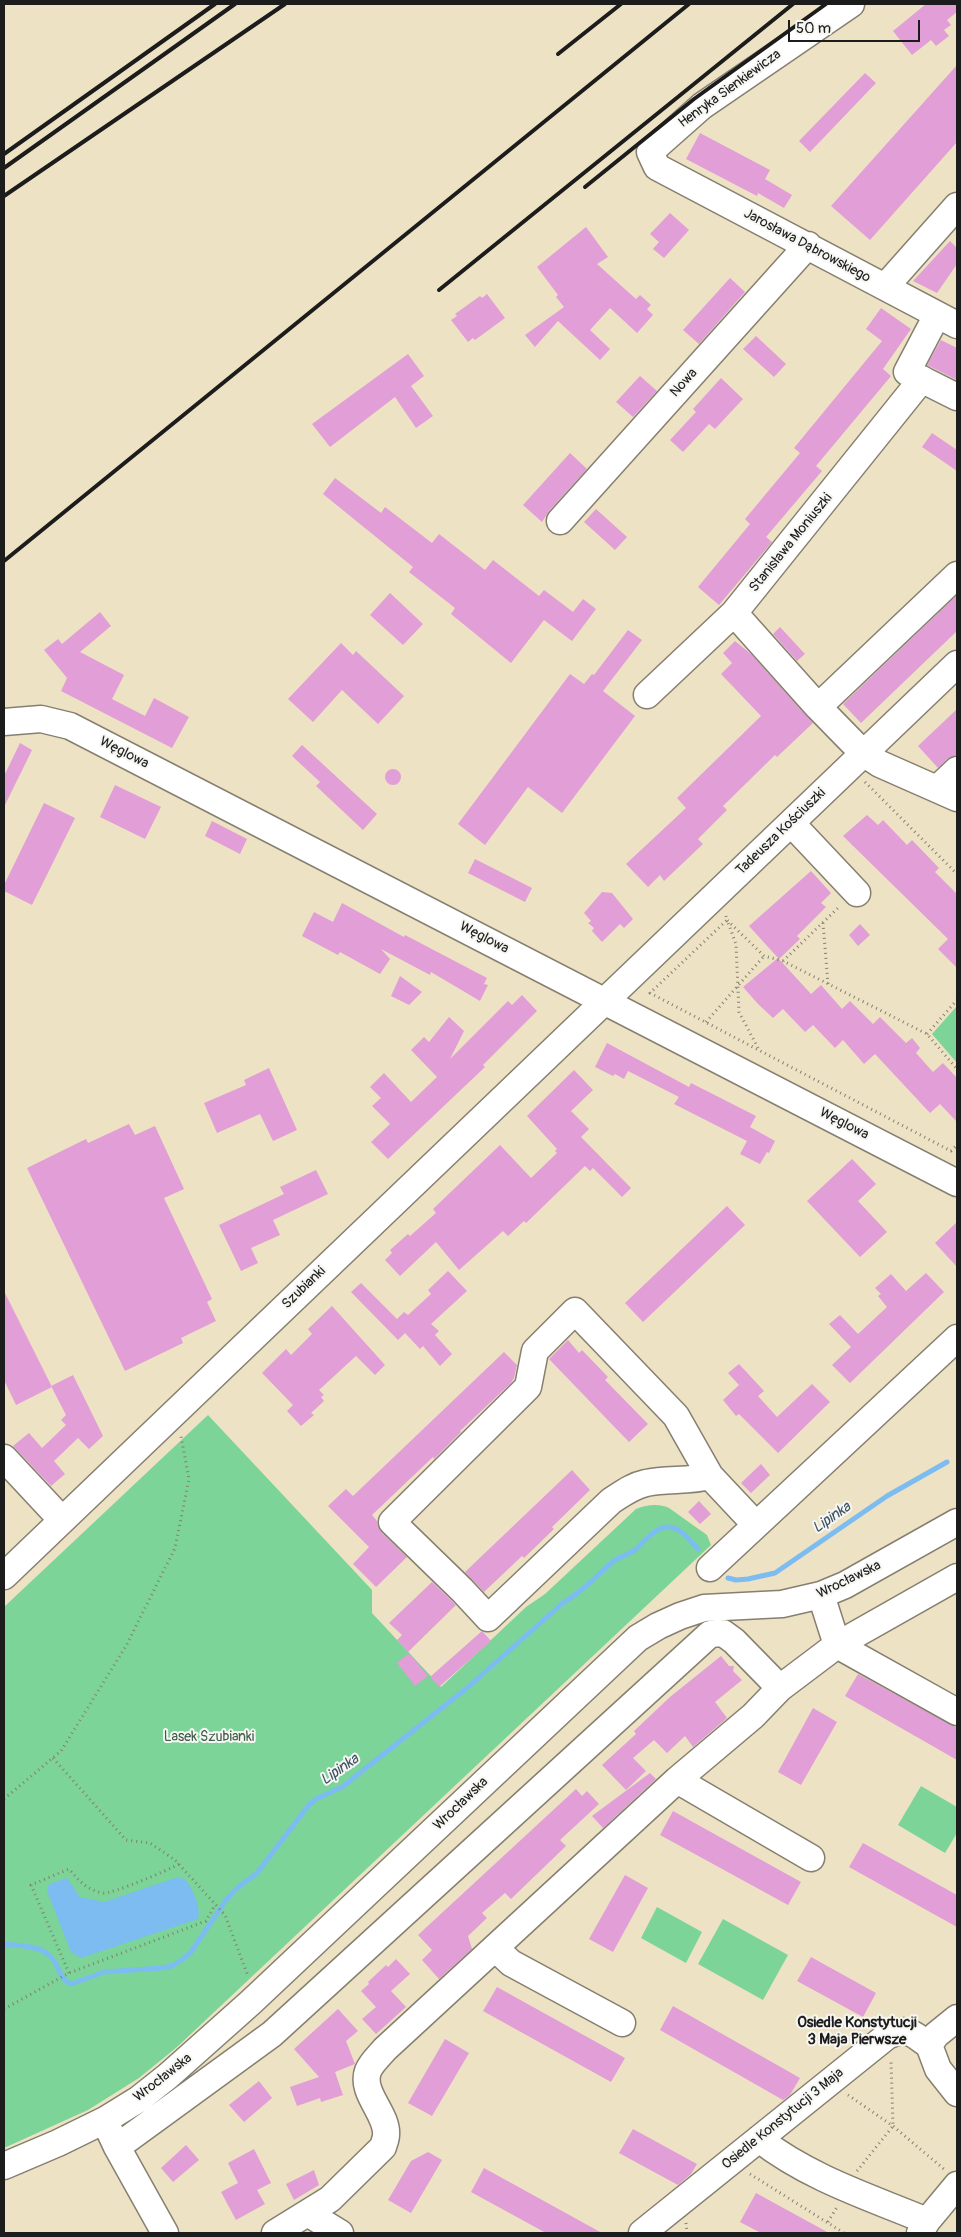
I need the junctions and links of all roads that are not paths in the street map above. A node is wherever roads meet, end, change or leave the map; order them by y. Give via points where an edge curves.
1 (851, 4) edge
2 (657, 167) joint
3 (957, 206) edge
4 (808, 245) junction
5 (885, 287) junction
6 (947, 320) edge
7 (922, 379) junction
8 (957, 397) edge
9 (560, 521) dead end
10 (957, 575) edge
11 (734, 614) junction
12 (957, 664) edge
13 (647, 695) dead end
14 (818, 706) junction
15 (4, 722) edge
16 (863, 753) junction
17 (957, 770) edge
18 (947, 794) edge
19 (791, 823) junction
20 (851, 887) road end
21 (606, 1000) junction
22 (957, 1183) edge
23 (957, 1338) edge
24 (4, 1458) edge
25 (710, 1476) junction
26 (62, 1520) junction
27 (957, 1522) edge
28 (756, 1525) junction
29 (710, 1568) dead end
30 (4, 1576) edge
31 (957, 1577) edge
32 (821, 1595) junction
33 (837, 1645) junction
34 (780, 1688) junction
35 (957, 1712) edge
36 (677, 1780) junction
37 (811, 1858) dead end
38 (495, 1948) junction
39 (957, 2018) edge
40 (622, 2023) dead end
41 (929, 2045) junction
42 (957, 2093) edge
43 (105, 2120) junction
44 (759, 2139) junction
45 (117, 2147) junction
46 (4, 2166) edge
47 (954, 2180) edge
48 (309, 2214) junction
49 (923, 2227) edge
50 (165, 2233) edge
51 (275, 2233) edge
52 (340, 2233) edge
53 (642, 2233) edge

1 - 2 street, Henryka Sienkiewicza via 702,106 650,152
2 - 4 street, Jarosława Dąbrowskiego
3 - 5 street
4 - 5 street, Jarosława Dąbrowskiego
4 - 9 street, Nowa
5 - 6 street, Jarosława Dąbrowskiego
6 - 7 street via 907,372
7 - 8 street
7 - 11 street, Stanisława Moniuszki
10 - 14 street
11 - 13 street, Stanisława Moniuszki
11 - 14 street
12 - 16 street, Tadeusza Kościuszki
14 - 16 street
15 - 21 street, Węglowa via 41,719 70,726
16 - 18 street
16 - 19 street, Tadeusza Kościuszki
17 - 18 street
19 - 20 street
19 - 21 street, Tadeusza Kościuszki
21 - 22 street, Węglowa
21 - 26 street, Szubianki
23 - 28 street
24 - 26 street
25 - 25 street via 676,1416 575,1311 536,1351 528,1387 392,1522 488,1618 610,1501 630,1488 646,1483
25 - 28 street
26 - 30 street, Szubianki
27 - 32 street, Wrocławska via 845,1585
28 - 29 street
31 - 33 street
32 - 33 street
32 - 43 street, Wrocławska via 782,1604 704,1608 665,1622 638,1638 191,2057 139,2099
33 - 34 street
33 - 35 street
34 - 36 street via 754,1716
34 - 45 street, Wrocławska via 734,1640 723,1633 710,1634 272,2034
36 - 37 street
36 - 38 street
38 - 40 street via 511,1963
38 - 48 street via 374,2062 367,2073 367,2084 385,2126 383,2147 330,2199
39 - 41 street
41 - 42 street via 938,2069
41 - 44 street, Osiedle Konstytucji 3 Maja via 910,2032 900,2030 890,2034
43 - 45 street
43 - 46 street, Wrocławska
44 - 49 street via 775,2152
44 - 53 street, Osiedle Konstytucji 3 Maja
45 - 50 street
47 - 49 street
48 - 51 street
48 - 52 street

